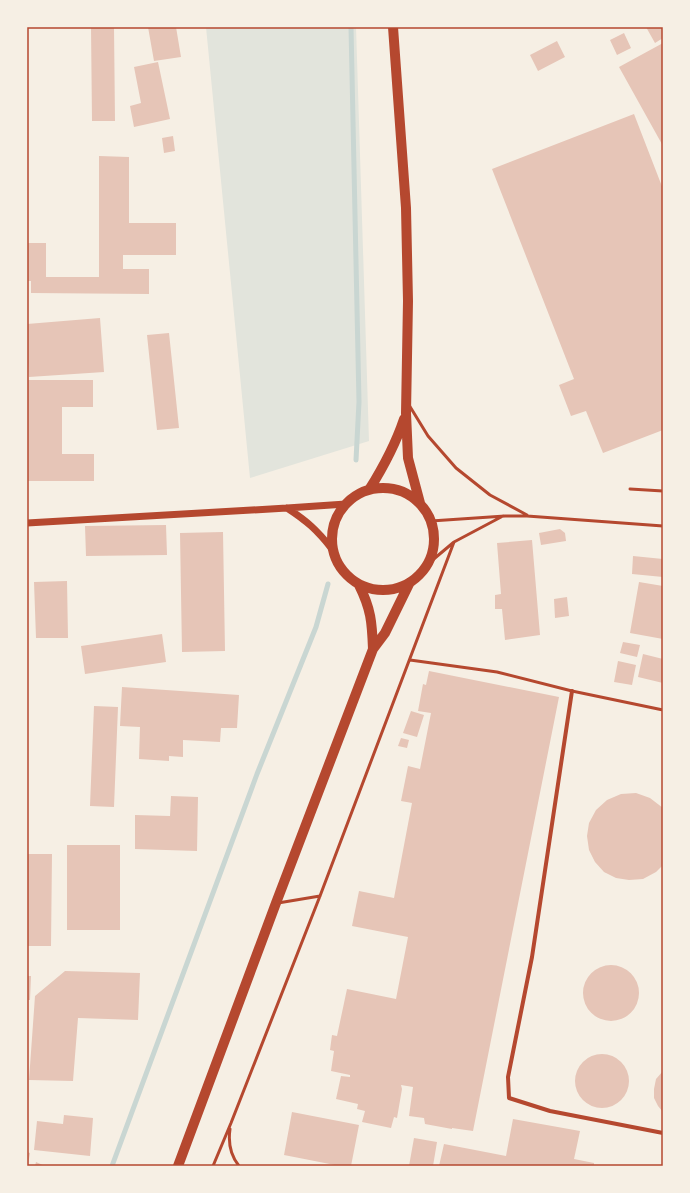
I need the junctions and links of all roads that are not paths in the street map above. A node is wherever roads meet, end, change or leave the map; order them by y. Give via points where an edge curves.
1 (393, 27) edge
2 (406, 400) junction
3 (406, 413) junction
4 (630, 489) dead end
5 (369, 490) junction
6 (663, 491) edge
7 (420, 503) junction
8 (346, 504) junction
9 (287, 508) junction
10 (505, 516) junction
11 (527, 516) junction
12 (431, 521) junction
13 (27, 523) edge
14 (663, 526) edge
15 (454, 542) junction
16 (332, 549) junction
17 (429, 564) junction
18 (409, 584) junction
19 (359, 585) junction
20 (373, 649) junction
21 (410, 660) junction
22 (572, 691) junction
23 (663, 710) edge
24 (320, 896) junction
25 (276, 903) junction
26 (231, 1123) junction
27 (663, 1134) edge
28 (178, 1166) edge
29 (213, 1166) edge
30 (239, 1166) edge

1 - 2 main road via 406,208
2 - 3 main road
2 - 11 lane via 428,436 456,468 490,495
3 - 5 main road via 385,465
3 - 7 main road via 408,458
4 - 6 lane
5 - 7 main road via 396,489
5 - 8 main road via 356,495
7 - 12 main road
8 - 9 street
8 - 16 main road via 336,517
9 - 13 street
9 - 16 street via 319,532
10 - 11 lane
10 - 12 lane
10 - 15 lane
11 - 14 lane
12 - 17 main road via 434,550
15 - 17 lane
15 - 21 lane
16 - 19 main road via 342,570
17 - 18 main road
18 - 19 main road via 393,590 375,590
18 - 20 main road via 385,633
19 - 20 main road via 368,603
20 - 25 main road
21 - 22 lane via 497,672
21 - 24 lane
22 - 23 lane
22 - 27 street via 532,957 508,1077 509,1098 550,1112
24 - 25 lane
24 - 26 lane
25 - 28 main road
26 - 29 lane
26 - 30 lane via 230,1152

